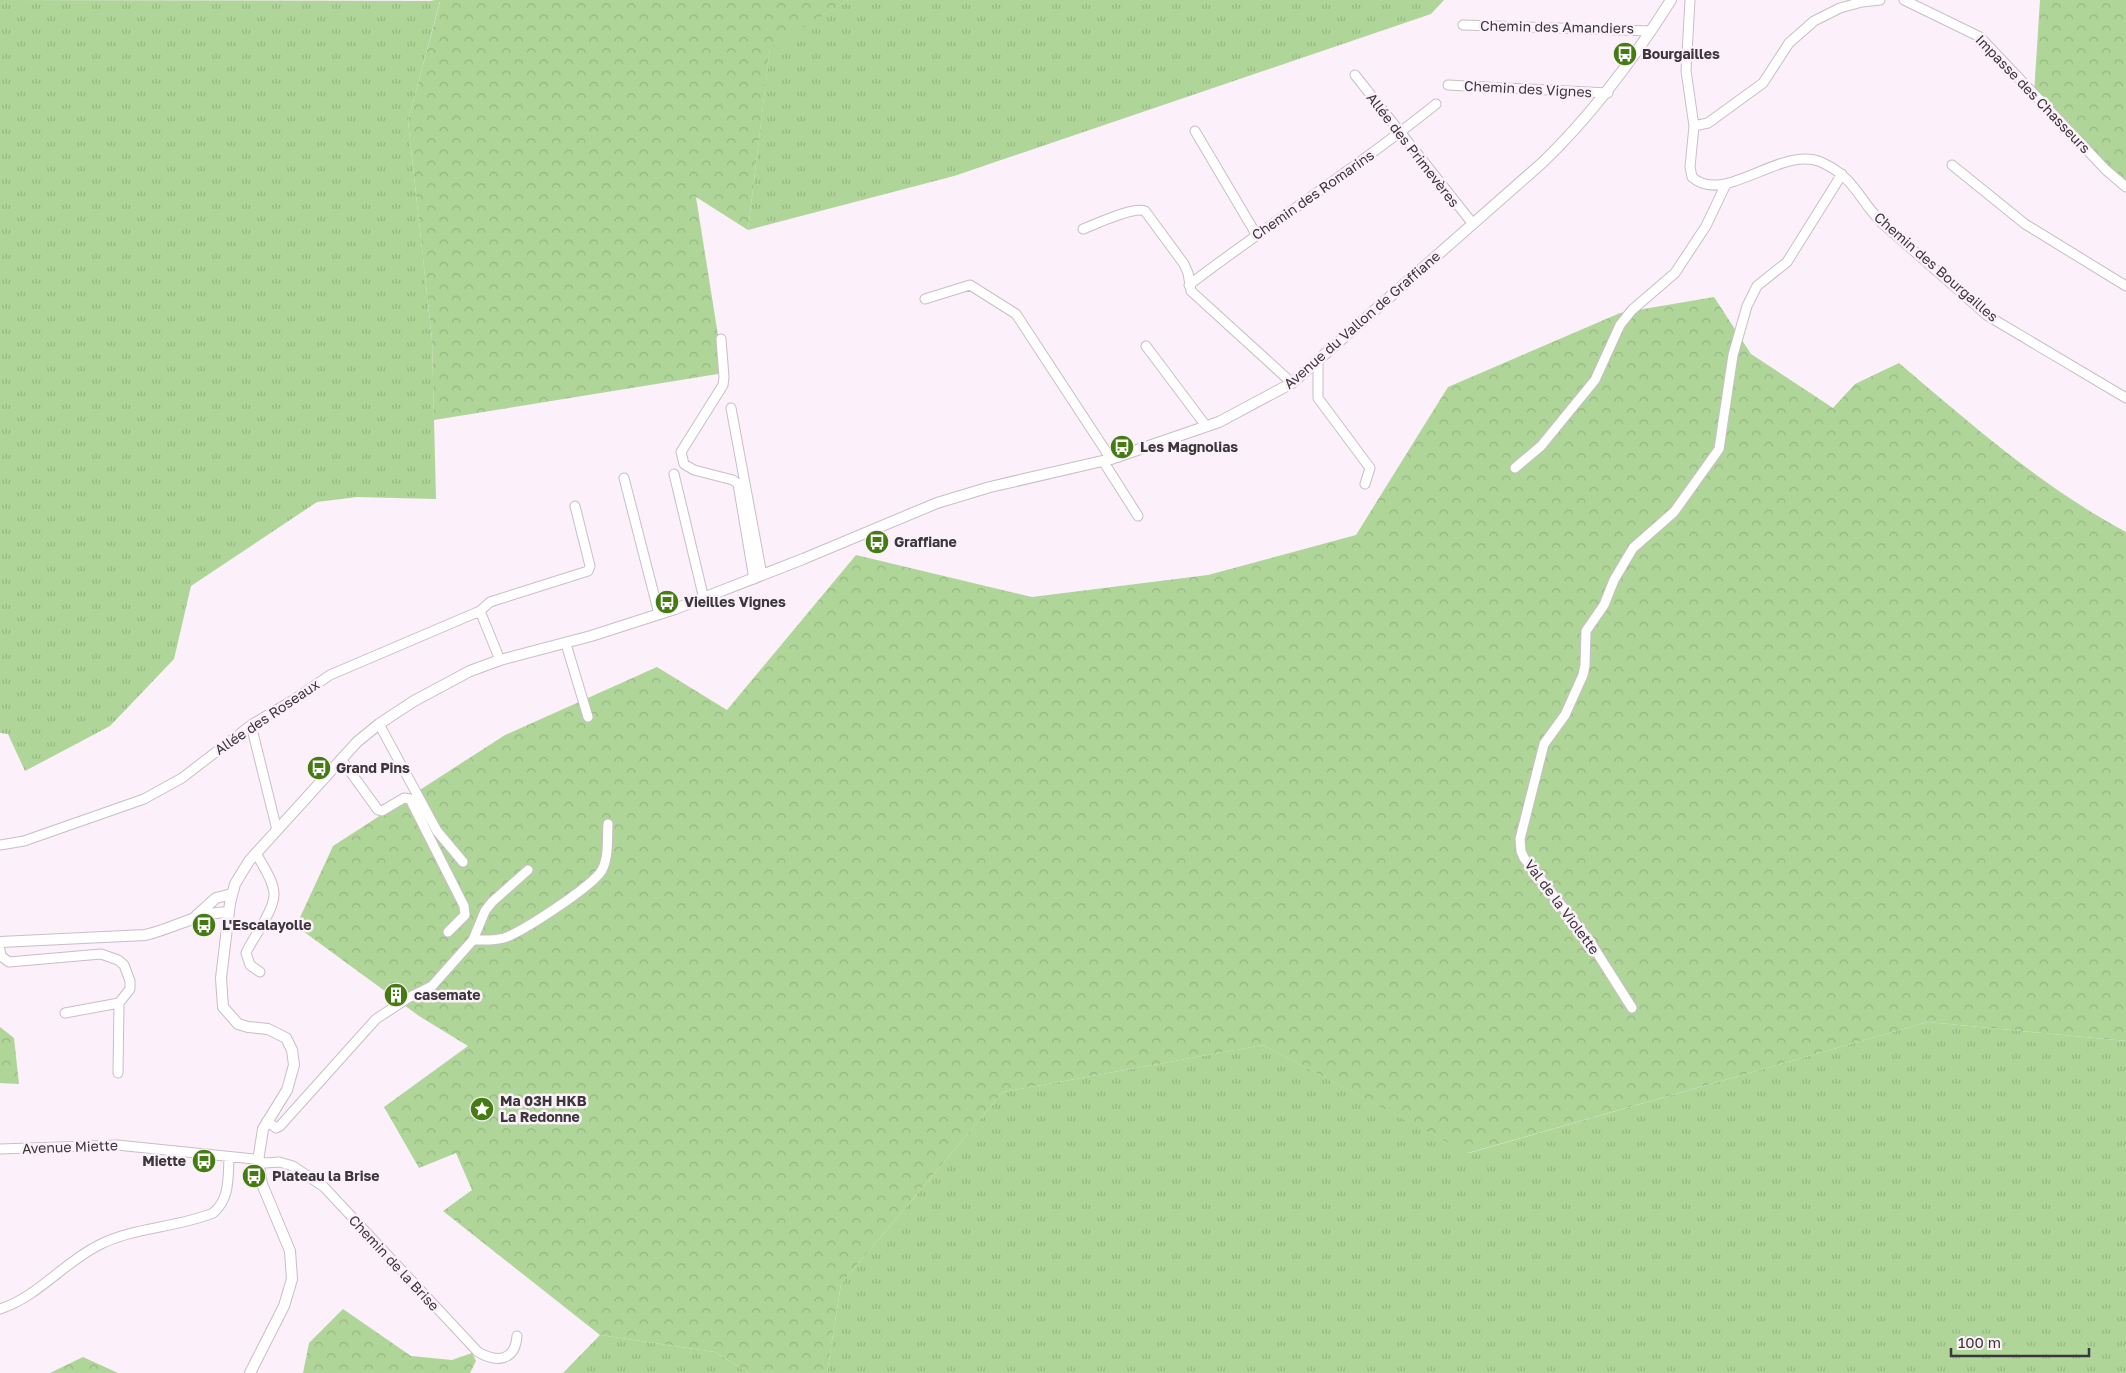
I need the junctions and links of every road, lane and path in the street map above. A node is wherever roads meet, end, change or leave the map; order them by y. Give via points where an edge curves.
1 (1663, 0) edge
2 (1671, 0) edge
3 (1690, 0) edge
4 (1880, 0) edge
5 (1904, 0) edge
6 (1463, 25) dead end
7 (1649, 30) junction
8 (1354, 75) dead end
9 (1448, 84) dead end
10 (1608, 93) junction
11 (1436, 104) dead end
12 (1694, 126) junction
13 (1195, 131) dead end
14 (1399, 134) junction
15 (1952, 166) dead end
16 (1842, 174) junction
17 (1726, 184) junction
18 (2126, 187) edge
19 (1473, 224) junction
20 (1083, 229) dead end
21 (1256, 234) junction
22 (1189, 285) junction
23 (2126, 286) edge
24 (925, 299) dead end
25 (720, 339) dead end
26 (1146, 346) dead end
27 (1318, 360) junction
28 (1292, 383) junction
29 (2126, 398) edge
30 (731, 408) dead end
31 (1206, 426) junction
32 (1107, 460) junction
33 (1515, 468) dead end
34 (674, 474) dead end
35 (624, 478) dead end
36 (1365, 484) dead end
37 (576, 506) dead end
38 (1138, 516) dead end
39 (758, 577) junction
40 (704, 599) junction
41 (480, 611) junction
42 (659, 614) junction
43 (566, 644) junction
44 (500, 660) junction
45 (588, 717) dead end
46 (379, 724) junction
47 (251, 725) junction
48 (341, 759) junction
49 (608, 824) dead end
50 (277, 830) junction
51 (0, 845) edge
52 (256, 853) junction
53 (463, 862) dead end
54 (528, 870) dead end
55 (232, 894) junction
56 (229, 913) junction
57 (192, 920) junction
58 (448, 932) dead end
59 (473, 940) junction
60 (0, 942) edge
61 (0, 950) edge
62 (260, 972) dead end
63 (118, 1003) junction
64 (1632, 1008) dead end
65 (66, 1013) dead end
66 (118, 1072) dead end
67 (267, 1121) junction
68 (0, 1149) edge
69 (229, 1157) junction
70 (258, 1161) junction
71 (0, 1309) edge
72 (517, 1336) dead end
73 (250, 1373) edge

1 - 7 street, Avenue du Vallon de Graffiane
2 - 7 street, Avenue du Vallon de Graffiane
3 - 12 street, Chemin des Bourgailles via 1686,80
4 - 12 street via 1862,2 1819,18 1789,43 1763,83 1708,123
5 - 18 street, Impasse des Chasseurs via 1980,38
6 - 7 street, Chemin des Amandiers
7 - 10 street, Avenue du Vallon de Graffiane
8 - 14 street, Allée des Primevères
9 - 10 street, Chemin des Vignes
10 - 19 street, Avenue du Vallon de Graffiane via 1572,134
11 - 14 street, Chemin des Romarins
12 - 17 street, Chemin des Bourgailles via 1692,177 1704,184
13 - 21 street
14 - 19 street, Allée des Primevères
14 - 21 street, Chemin des Romarins
15 - 23 street via 2025,224
16 - 17 street, Chemin des Bourgailles via 1818,160 1799,159 1756,171
16 - 29 street, Chemin des Bourgailles via 1882,223 1988,316
16 - 64 street, Val de la Violette via 1787,262 1763,280 1751,296 1733,355 1719,448 1674,512 1633,548 1604,605 1586,631 1583,675 1565,715 1544,744 1520,839 1524,858 1589,940
17 - 33 street via 1706,226 1675,273 1632,310 1620,325 1595,380 1540,446
19 - 27 street, Avenue du Vallon de Graffiane
20 - 22 street via 1131,211 1145,211 1184,264
21 - 22 street, Chemin des Romarins
22 - 28 street via 1197,297
24 - 32 street via 970,285 1016,314
25 - 39 street via 723,386 681,452 684,464 694,470 738,484
26 - 31 street
27 - 28 street, Avenue du Vallon de Graffiane
27 - 36 street via 1318,398 1370,468
28 - 31 street, Avenue du Vallon de Graffiane
30 - 39 street
31 - 32 street, Avenue du Vallon de Graffiane
32 - 38 street
32 - 39 street, Avenue du Vallon de Graffiane via 990,487 937,503
34 - 40 street
35 - 42 street
37 - 41 street, Allée des Roseaux via 590,566 588,571 490,602
39 - 40 street, Avenue du Vallon de Graffiane
40 - 42 street, Avenue du Vallon de Graffiane
41 - 44 street
41 - 47 street, Allée des Roseaux via 330,675
42 - 43 street, Avenue du Vallon de Graffiane
43 - 44 street, Avenue du Vallon de Graffiane
43 - 45 street
44 - 46 street, Avenue du Vallon de Graffiane via 434,690
46 - 48 street, Avenue du Vallon de Graffiane
46 - 53 street via 437,831
47 - 50 street
47 - 51 street, Allée des Roseaux via 182,778 144,799 24,841
48 - 50 street, Avenue du Vallon de Graffiane
48 - 58 street via 378,810 382,811 404,798 410,799 464,906 464,915
49 - 59 street via 602,869 586,888 507,937
50 - 52 street, Avenue du Vallon de Graffiane
52 - 55 street, Avenue du Vallon de Graffiane via 244,868
52 - 62 street via 274,894 246,954 250,965
54 - 59 street via 492,902
55 - 56 street, Avenue du Vallon de Graffiane
55 - 57 street via 216,898
56 - 57 street via 212,912
56 - 67 street, Avenue du Vallon de Graffiane via 222,978 223,1007 238,1024 278,1032 286,1038 292,1050 294,1065 287,1090
57 - 60 street via 162,932 144,935
59 - 67 street via 432,986 376,1019 280,1126 276,1128
61 - 63 street via 1,956 9,962 102,954 118,960 124,965 130,981 130,989
63 - 65 street
63 - 66 street
67 - 70 street, Avenue du Vallon de Graffiane
68 - 69 street, Avenue Miette via 117,1144
69 - 70 street, Avenue Miette
69 - 71 street via 227,1192 213,1213 106,1242 83,1255 21,1302
70 - 72 street, Chemin de la Brise via 293,1166 318,1182 478,1352 490,1359 501,1359 511,1354
70 - 73 street, Avenue du Vallon de Graffiane via 262,1184 287,1241 292,1273 284,1306

